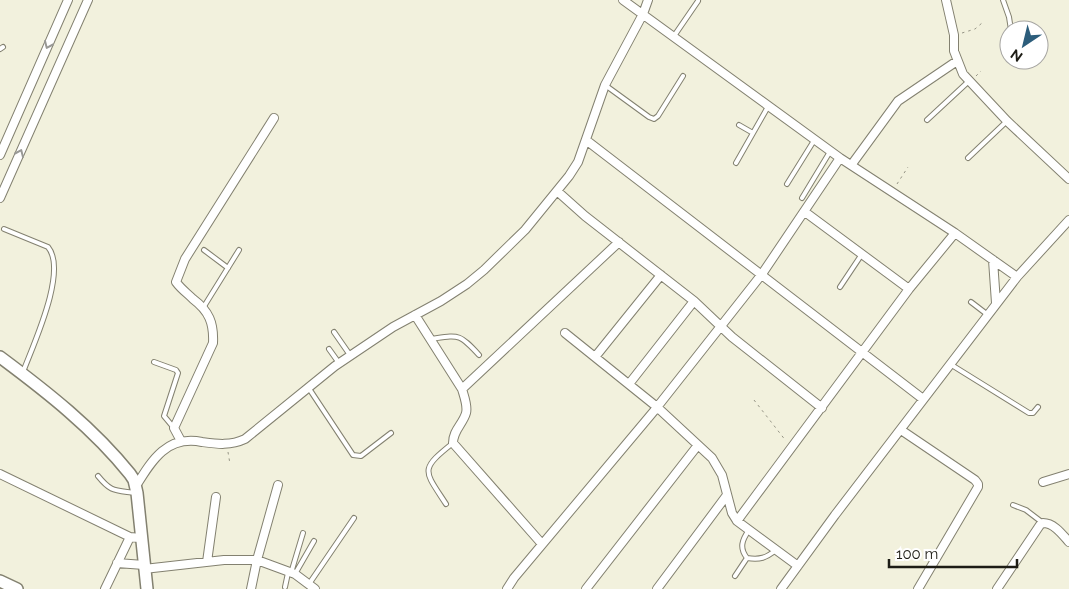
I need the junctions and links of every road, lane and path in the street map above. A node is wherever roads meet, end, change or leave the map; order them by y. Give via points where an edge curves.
1 (68, 0) edge
2 (88, 0) edge
3 (623, 0) edge
4 (648, 0) edge
5 (946, 0) edge
6 (1003, 0) edge
7 (698, 1) dead end
8 (643, 14) junction
9 (1010, 20) edge
10 (982, 23) dead end
11 (954, 35) junction
12 (674, 36) junction
13 (957, 61) junction
14 (683, 76) dead end
15 (969, 81) junction
16 (605, 85) junction
17 (769, 105) junction
18 (274, 118) dead end
19 (926, 120) dead end
20 (1007, 121) junction
21 (739, 125) dead end
22 (753, 133) junction
23 (815, 139) junction
24 (586, 140) junction
25 (831, 150) junction
26 (0, 155) edge
27 (840, 158) junction
28 (968, 158) dead end
29 (736, 163) dead end
30 (852, 164) junction
31 (908, 167) dead end
32 (1069, 179) edge
33 (787, 184) dead end
34 (557, 191) junction
35 (892, 191) junction
36 (0, 198) edge
37 (802, 198) dead end
38 (805, 212) junction
39 (1069, 220) edge
40 (4, 229) dead end
41 (955, 233) junction
42 (619, 242) junction
43 (204, 250) dead end
44 (239, 250) dead end
45 (862, 254) junction
46 (992, 260) junction
47 (228, 268) junction
48 (762, 274) junction
49 (661, 275) junction
50 (1017, 277) junction
51 (840, 287) dead end
52 (909, 289) junction
53 (694, 301) junction
54 (971, 302) dead end
55 (996, 303) junction
56 (203, 308) junction
57 (415, 315) junction
58 (988, 315) junction
59 (721, 327) junction
60 (334, 332) dead end
61 (565, 333) dead end
62 (430, 339) junction
63 (329, 349) dead end
64 (863, 353) junction
65 (479, 355) dead end
66 (350, 356) junction
67 (595, 357) junction
68 (0, 358) edge
69 (154, 362) dead end
70 (339, 363) junction
71 (950, 364) junction
72 (22, 374) junction
73 (628, 384) junction
74 (308, 387) junction
75 (462, 389) junction
76 (924, 399) junction
77 (754, 400) dead end
78 (657, 407) junction
79 (1038, 407) dead end
80 (822, 408) junction
81 (174, 428) junction
82 (901, 430) junction
83 (391, 433) dead end
84 (181, 441) junction
85 (453, 443) junction
86 (226, 444) junction
87 (698, 445) junction
88 (792, 448) junction
89 (230, 464) dead end
90 (0, 474) edge
91 (1069, 474) edge
92 (98, 476) dead end
93 (1043, 482) dead end
94 (278, 485) dead end
95 (136, 490) junction
96 (727, 495) junction
97 (216, 497) dead end
98 (446, 504) dead end
99 (1013, 505) dead end
100 (354, 518) dead end
101 (736, 521) junction
102 (1044, 523) junction
103 (749, 530) junction
104 (303, 533) dead end
105 (136, 538) junction
106 (314, 541) dead end
107 (1069, 542) edge
108 (542, 544) junction
109 (776, 550) junction
110 (747, 558) junction
111 (257, 560) junction
112 (207, 562) junction
113 (117, 563) junction
114 (798, 566) junction
115 (144, 567) junction
116 (292, 573) junction
117 (735, 576) dead end
118 (0, 581) edge
119 (309, 586) edge
120 (285, 587) dead end
121 (17, 589) edge
122 (105, 589) edge
123 (147, 589) edge
124 (252, 589) edge
125 (507, 589) edge
126 (586, 589) edge
127 (657, 589) edge
128 (781, 589) edge
129 (918, 589) edge
130 (997, 589) edge

1 -> 26 street
36 -> 2 street
3 - 8 street
4 - 8 street
5 - 11 street
6 - 9 lane
7 - 12 lane
8 - 12 street
8 - 16 street
10 - 11 path
11 - 13 street
12 - 17 street
13 - 15 street
13 - 30 street via 898,101
14 - 16 lane via 654,119
15 - 19 lane
15 - 20 street
16 - 24 street
17 - 22 lane
17 - 23 street
18 - 56 street via 185,260 176,282
20 - 28 lane
20 - 32 street
21 - 22 lane
22 - 29 lane
23 - 25 street
23 - 33 lane
24 - 34 street via 578,162
24 - 48 street
25 - 27 street
25 - 37 lane
27 - 30 street
27 - 38 street
30 - 35 street
31 - 35 path
34 - 42 street
34 - 57 street via 525,230 484,270 442,301
35 - 41 street
38 - 45 street
38 - 48 street
39 - 50 street
40 - 72 lane via 48,247 54,271 48,305
41 - 46 street
41 - 52 street
42 - 49 street
42 - 75 street
43 - 47 lane
44 - 47 lane
45 - 51 lane
45 - 52 street
46 - 50 street
46 - 55 street
47 - 56 lane
48 - 59 street
48 - 64 street
49 - 53 street
49 - 67 street
50 - 55 street
52 - 64 street
53 - 59 street
53 - 73 street
54 - 58 lane
55 - 58 street
56 - 81 street via 214,328 213,343
57 - 62 street
57 - 66 street
58 - 71 street
59 - 78 street
59 - 80 street
60 - 66 lane
61 - 67 street
62 - 65 lane via 459,336
62 - 75 street
63 - 70 lane
64 - 76 street
64 - 80 street
66 - 70 street
67 - 73 street
68 - 72 street
69 - 81 lane via 178,373 164,416
70 - 74 street
71 - 76 street
71 - 79 lane via 1029,413
72 - 95 street via 60,402 91,432 130,474
73 - 78 street
74 - 83 lane via 353,455 360,456
74 - 86 street via 245,439
75 - 85 street via 467,410 455,431
76 - 82 street
77 - 88 path
78 - 87 street
78 - 108 street
80 - 88 street
81 - 84 street
82 - 114 street
82 - 129 street via 978,484
84 - 86 street
84 - 95 street via 149,464
85 - 98 lane via 428,467 428,474
85 - 108 street
86 - 89 path
87 - 96 street via 712,458 722,475
87 - 126 street
88 - 101 street
90 - 105 street
91 - 93 street
92 - 95 lane via 113,490
94 - 111 street
95 - 105 street
96 - 101 street
96 - 127 street
97 - 112 street
99 - 102 lane
100 - 119 lane
101 - 103 street
102 - 107 street via 1054,526
102 - 130 street
103 - 109 street
103 - 110 lane via 742,544
104 - 116 lane
105 - 113 street
105 - 115 street
106 - 116 lane
108 - 125 street
109 - 110 lane via 760,560
109 - 114 street
110 - 117 lane
111 - 112 street
111 - 116 street
111 - 124 street
112 - 115 street
113 - 115 street
113 - 122 street
114 - 128 street
115 - 123 street
116 - 119 street
116 - 120 lane
118 - 121 street

